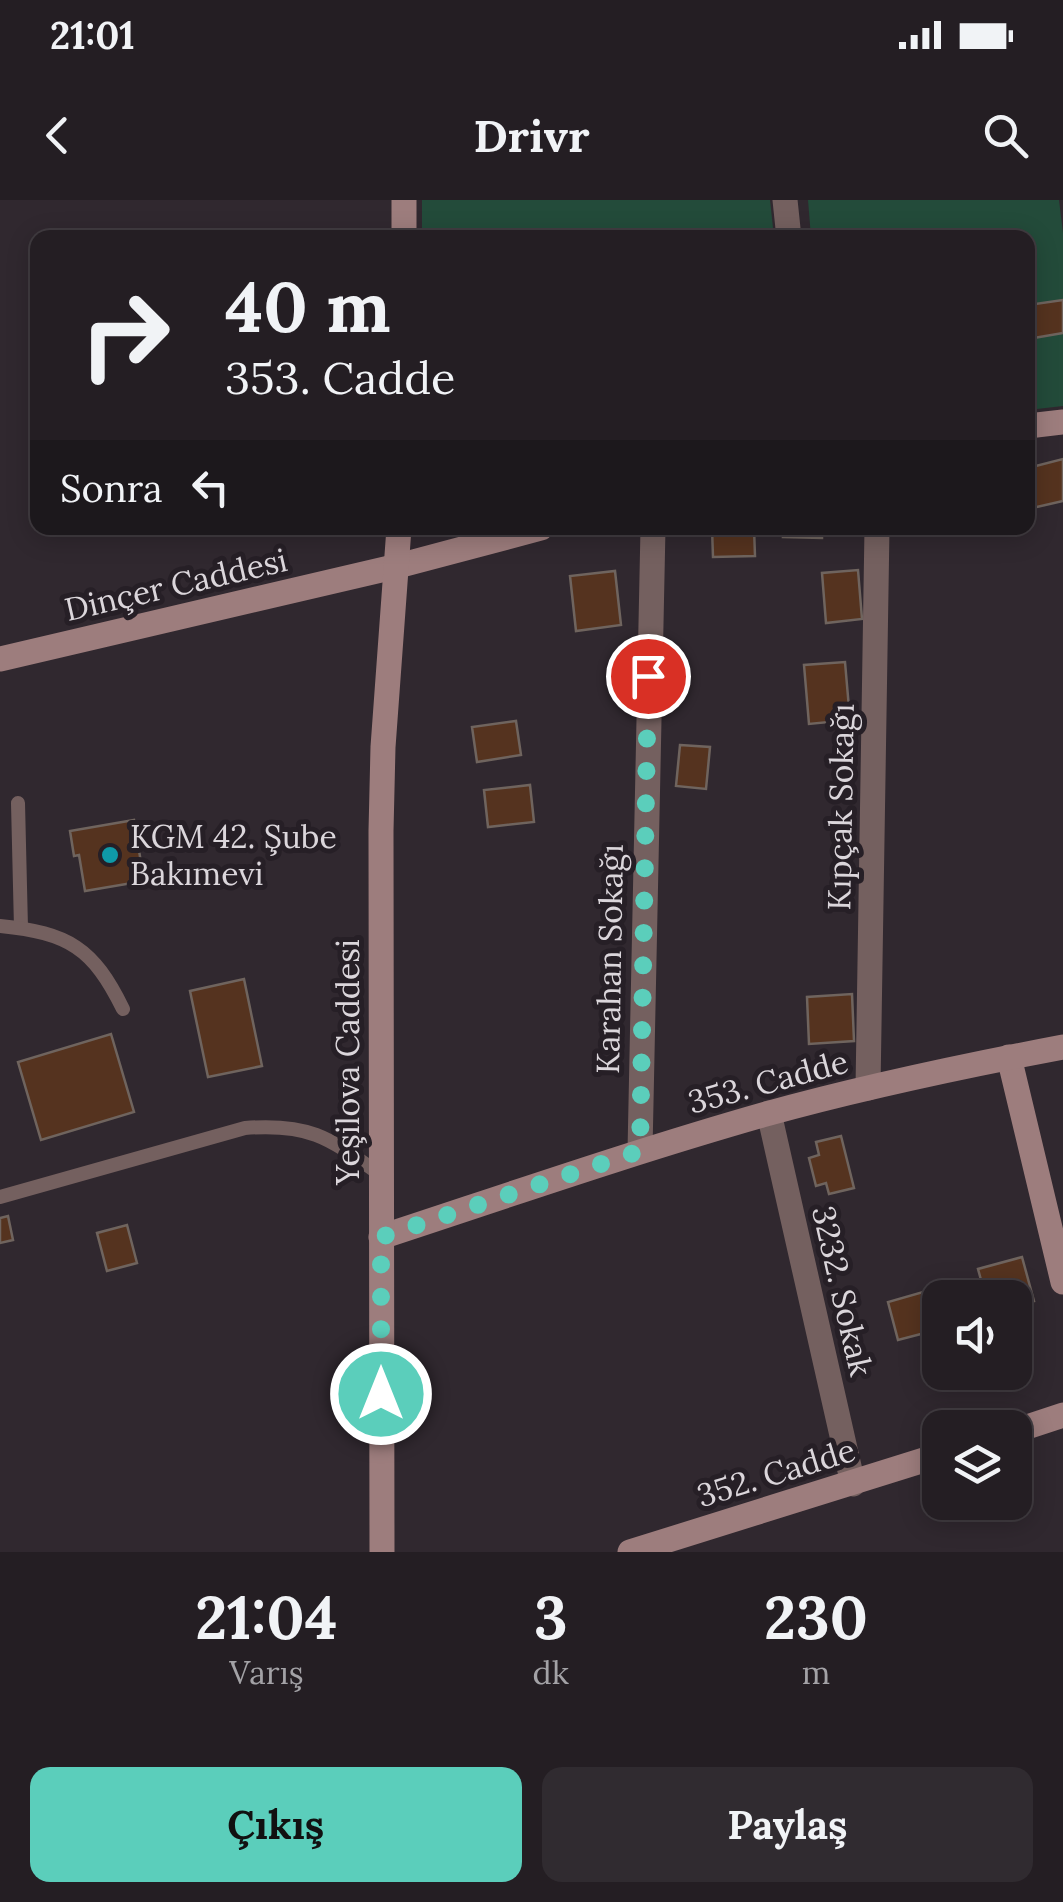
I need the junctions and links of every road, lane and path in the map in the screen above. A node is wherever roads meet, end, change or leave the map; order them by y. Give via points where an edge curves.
1 (404, 200) edge
2 (785, 200) edge
3 (404, 230) edge
4 (788, 230) edge
5 (1063, 422) edge
6 (1035, 425) edge
7 (399, 535) edge
8 (515, 535) edge
9 (653, 535) edge
10 (877, 535) edge
11 (398, 566) junction
12 (0, 659) edge
13 (18, 803) dead end
14 (0, 926) edge
15 (22, 928) junction
16 (123, 1010) dead end
17 (1063, 1047) edge
18 (1010, 1057) junction
19 (868, 1088) junction
20 (768, 1113) junction
21 (640, 1151) junction
22 (381, 1175) junction
23 (0, 1197) edge
24 (381, 1237) junction
25 (1063, 1282) edge
26 (1063, 1415) edge
27 (1032, 1425) edge
28 (922, 1461) edge
29 (853, 1484) junction
30 (382, 1552) edge
31 (630, 1552) edge

1 - 3 street
2 - 4 street
5 - 6 street
7 - 11 street, Yeşilova Caddesi
8 - 11 street, Dinçer Caddesi
9 - 21 street, Karahan Sokağı
10 - 19 street, Kıpçak Sokağı
11 - 12 street, Dinçer Caddesi
11 - 22 street, Yeşilova Caddesi via 382,774
13 - 15 lane
14 - 15 lane
15 - 16 lane via 50,934 93,958
17 - 18 street, 353. Cadde
18 - 19 street, 353. Cadde
18 - 25 street
19 - 20 street, 353. Cadde
20 - 21 street, 353. Cadde
20 - 29 street, 3232. Sokak
21 - 24 street, 353. Cadde
22 - 23 lane via 312,1132 271,1126
22 - 24 street, Yeşilova Caddesi
24 - 30 street, Yeşilova Caddesi
26 - 27 street
28 - 29 street, 352. Cadde
29 - 31 street, 352. Cadde

